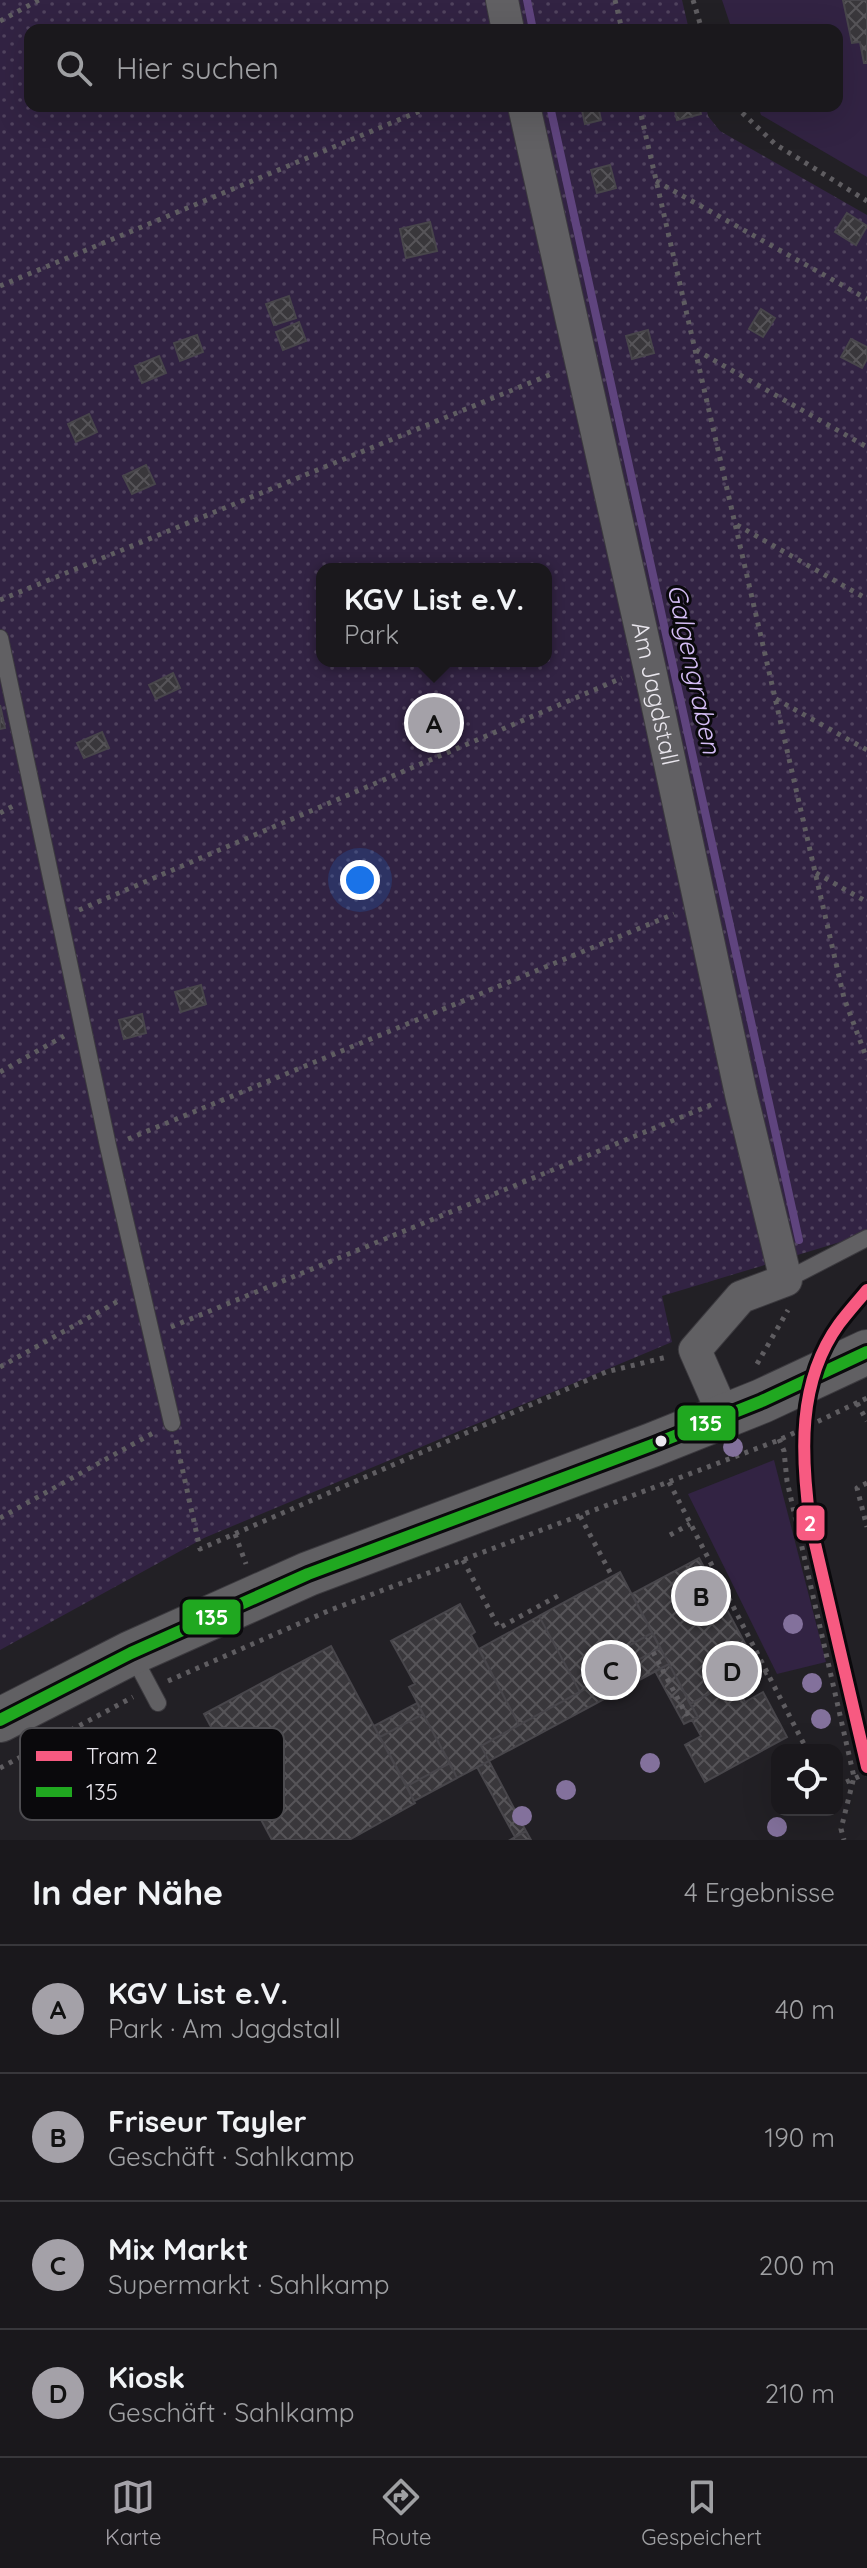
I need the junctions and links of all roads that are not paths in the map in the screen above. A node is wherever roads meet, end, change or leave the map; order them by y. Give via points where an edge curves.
1 (502, 0) edge
2 (507, 24) edge
3 (525, 112) edge
4 (0, 638) edge
5 (867, 1238) edge
6 (786, 1280) junction
7 (867, 1352) edge
8 (743, 1408) junction
9 (172, 1423) road end
10 (0, 1720) edge

1 - 2 street
3 - 6 street, Am Jagdstall
4 - 9 lane
5 - 6 lane
6 - 8 street via 741,1297 695,1350
7 - 8 street
8 - 10 street via 308,1574 147,1681

